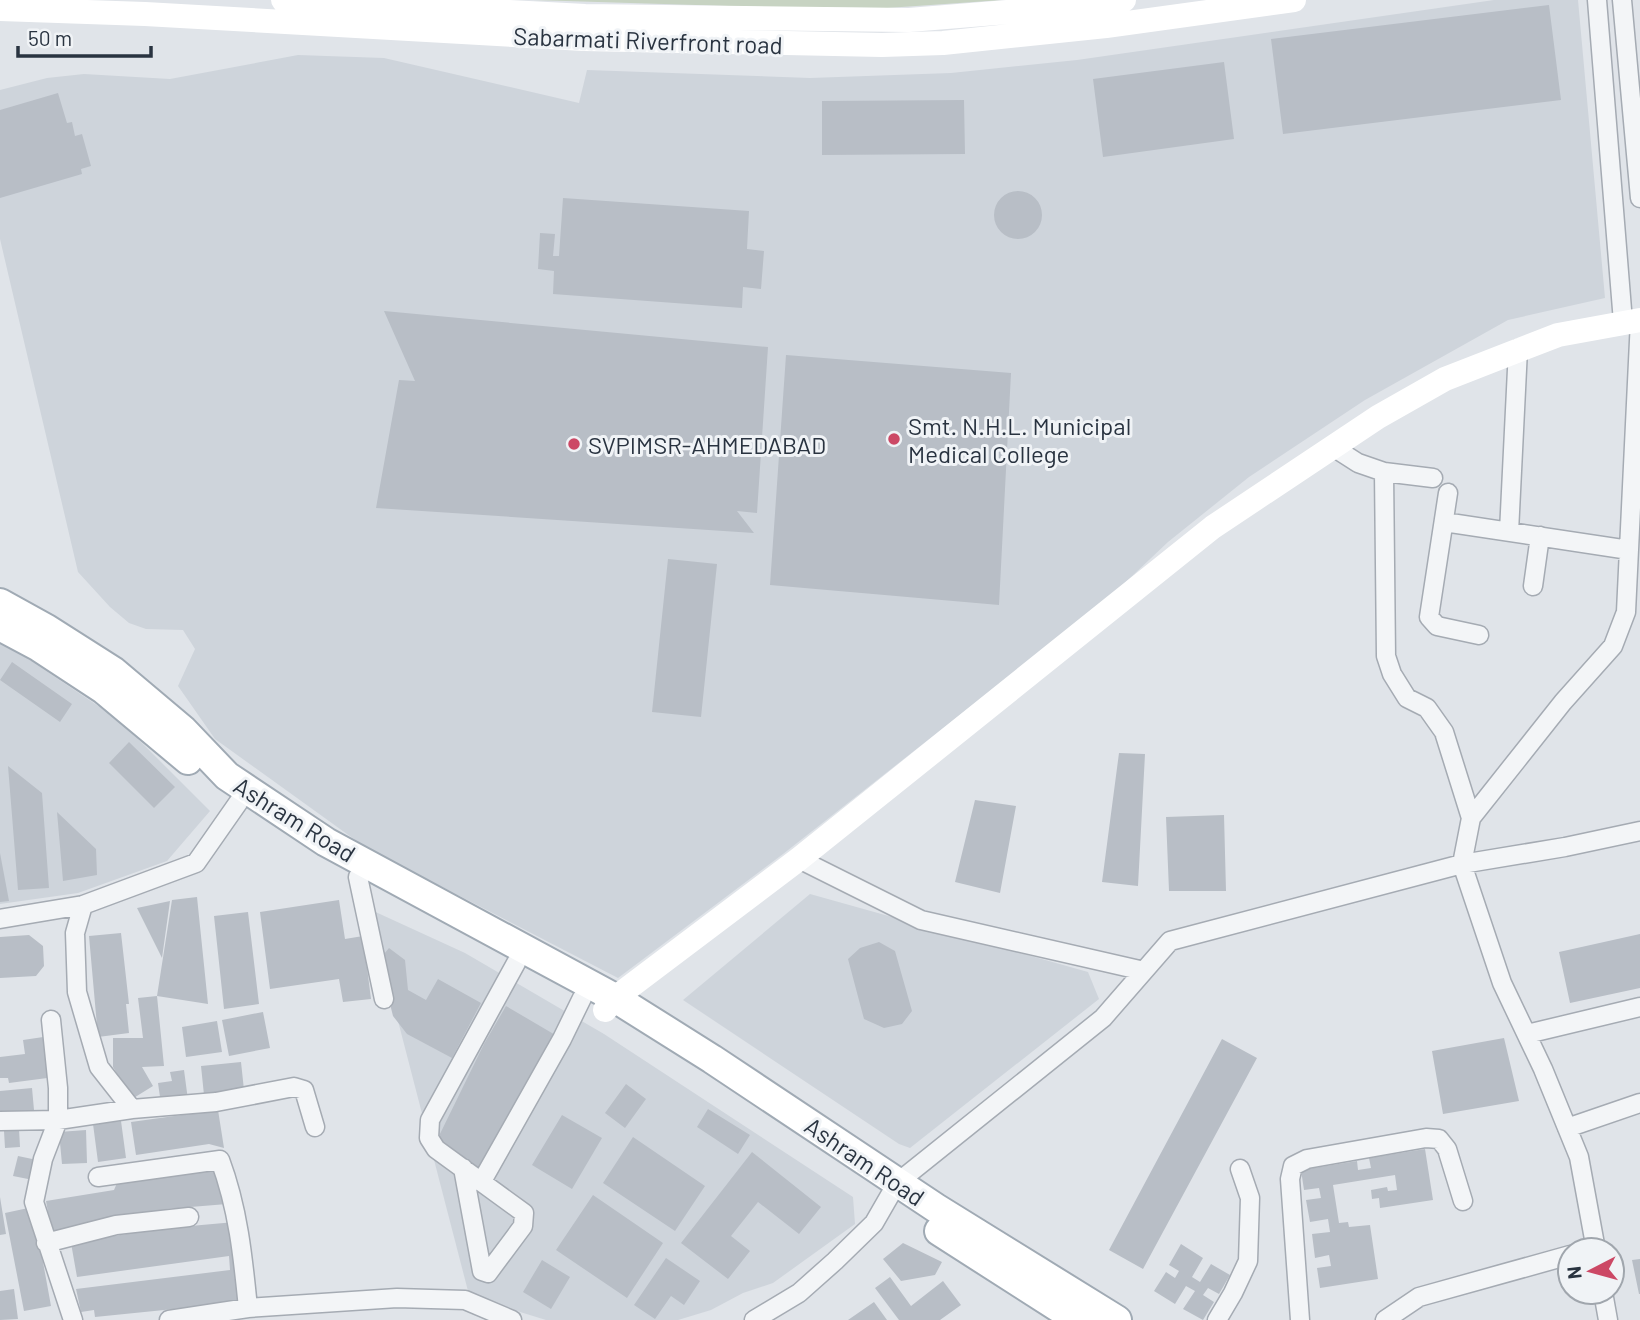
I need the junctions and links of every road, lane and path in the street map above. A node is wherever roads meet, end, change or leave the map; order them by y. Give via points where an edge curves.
1 (283, 0) edge
2 (1124, 0) edge
3 (1294, 0) edge
4 (1597, 0) edge
5 (1622, 0) edge
6 (146, 7) edge
7 (12, 9) edge
8 (0, 26) edge
9 (775, 32) junction
10 (909, 32) junction
11 (1635, 142) junction
12 (1610, 145) junction
13 (1640, 198) edge
14 (1634, 320) edge
15 (1518, 349) junction
16 (1637, 427) edge
17 (1332, 447) junction
18 (1384, 472) junction
19 (1433, 478) dead end
20 (1448, 493) dead end
21 (1444, 522) junction
22 (1509, 532) junction
23 (1540, 536) junction
24 (1629, 550) junction
25 (1533, 586) dead end
26 (0, 603) edge
27 (0, 626) edge
28 (1479, 635) dead end
29 (245, 796) junction
30 (1471, 818) junction
31 (1640, 831) edge
32 (799, 859) junction
33 (1462, 863) junction
34 (358, 877) junction
35 (83, 905) junction
36 (0, 919) edge
37 (516, 963) junction
38 (1144, 971) junction
39 (384, 999) dead end
40 (601, 1002) junction
41 (1640, 1007) edge
42 (51, 1020) dead end
43 (1527, 1034) junction
44 (1640, 1103) edge
45 (132, 1109) junction
46 (58, 1120) junction
47 (0, 1121) edge
48 (315, 1127) dead end
49 (1567, 1128) junction
50 (463, 1168) junction
51 (1240, 1169) dead end
52 (97, 1177) dead end
53 (482, 1181) junction
54 (893, 1191) junction
55 (1463, 1201) dead end
56 (189, 1217) dead end
57 (1591, 1236) edge
58 (46, 1242) junction
59 (1556, 1259) edge
60 (248, 1308) junction
61 (73, 1320) edge
62 (169, 1320) edge
63 (512, 1320) edge
64 (754, 1320) edge
65 (1078, 1320) edge
66 (1117, 1320) edge
67 (1217, 1320) edge
68 (1300, 1320) edge
69 (1385, 1320) edge

1 - 9 street, Sabarmati Riverfront road via 585,16
2 - 10 street, Sabarmati Riverfront road
3 - 10 street, Sabarmati Riverfront road via 943,43
4 - 12 street
5 - 11 street
6 - 7 street, Sabarmati Riverfront road
6 - 9 street, Sabarmati Riverfront road via 584,39
7 - 8 street
9 - 10 street, Sabarmati Riverfront road
11 - 12 street
11 - 13 street
12 - 14 street
14 - 15 street via 1558,335
14 - 16 street
15 - 17 street via 1445,379
15 - 22 street
16 - 24 street
17 - 18 street
17 - 32 street via 1213,527
18 - 19 street
18 - 30 street via 1386,656 1407,698 1427,708 1444,732
20 - 21 street
21 - 22 street
21 - 28 street via 1429,617 1437,626
22 - 23 street
23 - 24 street
23 - 25 street
24 - 30 street via 1626,612 1614,646
26 - 29 main road, Ashram Road via 113,671 183,730
27 - 29 main road, Ashram Road via 103,689 219,786
29 - 34 main road, Ashram Road via 317,855
29 - 35 street via 196,863
29 - 40 main road, Ashram Road
30 - 33 street
31 - 33 street
32 - 38 street via 921,920
32 - 40 street
33 - 38 street via 1170,941
33 - 43 street via 1502,983
34 - 37 main road, Ashram Road
34 - 39 street
35 - 36 street
35 - 45 street via 75,933 77,992 99,1067
37 - 40 main road, Ashram Road
37 - 50 street via 430,1120 433,1146
38 - 54 street via 1103,1018
40 - 53 street via 562,1039
40 - 54 main road, Ashram Road via 780,1103
41 - 43 street
42 - 46 street
43 - 49 street
44 - 49 street
45 - 46 street
45 - 48 street via 216,1102 295,1087 304,1090
46 - 47 street
46 - 58 street via 34,1202
49 - 57 street via 1579,1157
50 - 53 street
50 - 53 street via 485,1273 491,1271 526,1218
51 - 67 street via 1250,1198 1248,1261
52 - 60 street via 220,1160 242,1245
54 - 64 street via 874,1223 835,1261 799,1293
54 - 65 main road, Ashram Road
54 - 66 main road, Ashram Road
55 - 68 street via 1447,1149 1439,1139 1307,1159 1293,1166 1290,1179
56 - 58 street via 116,1225
58 - 61 street
59 - 69 street via 1419,1297
60 - 62 street
60 - 63 street via 397,1298 465,1300

